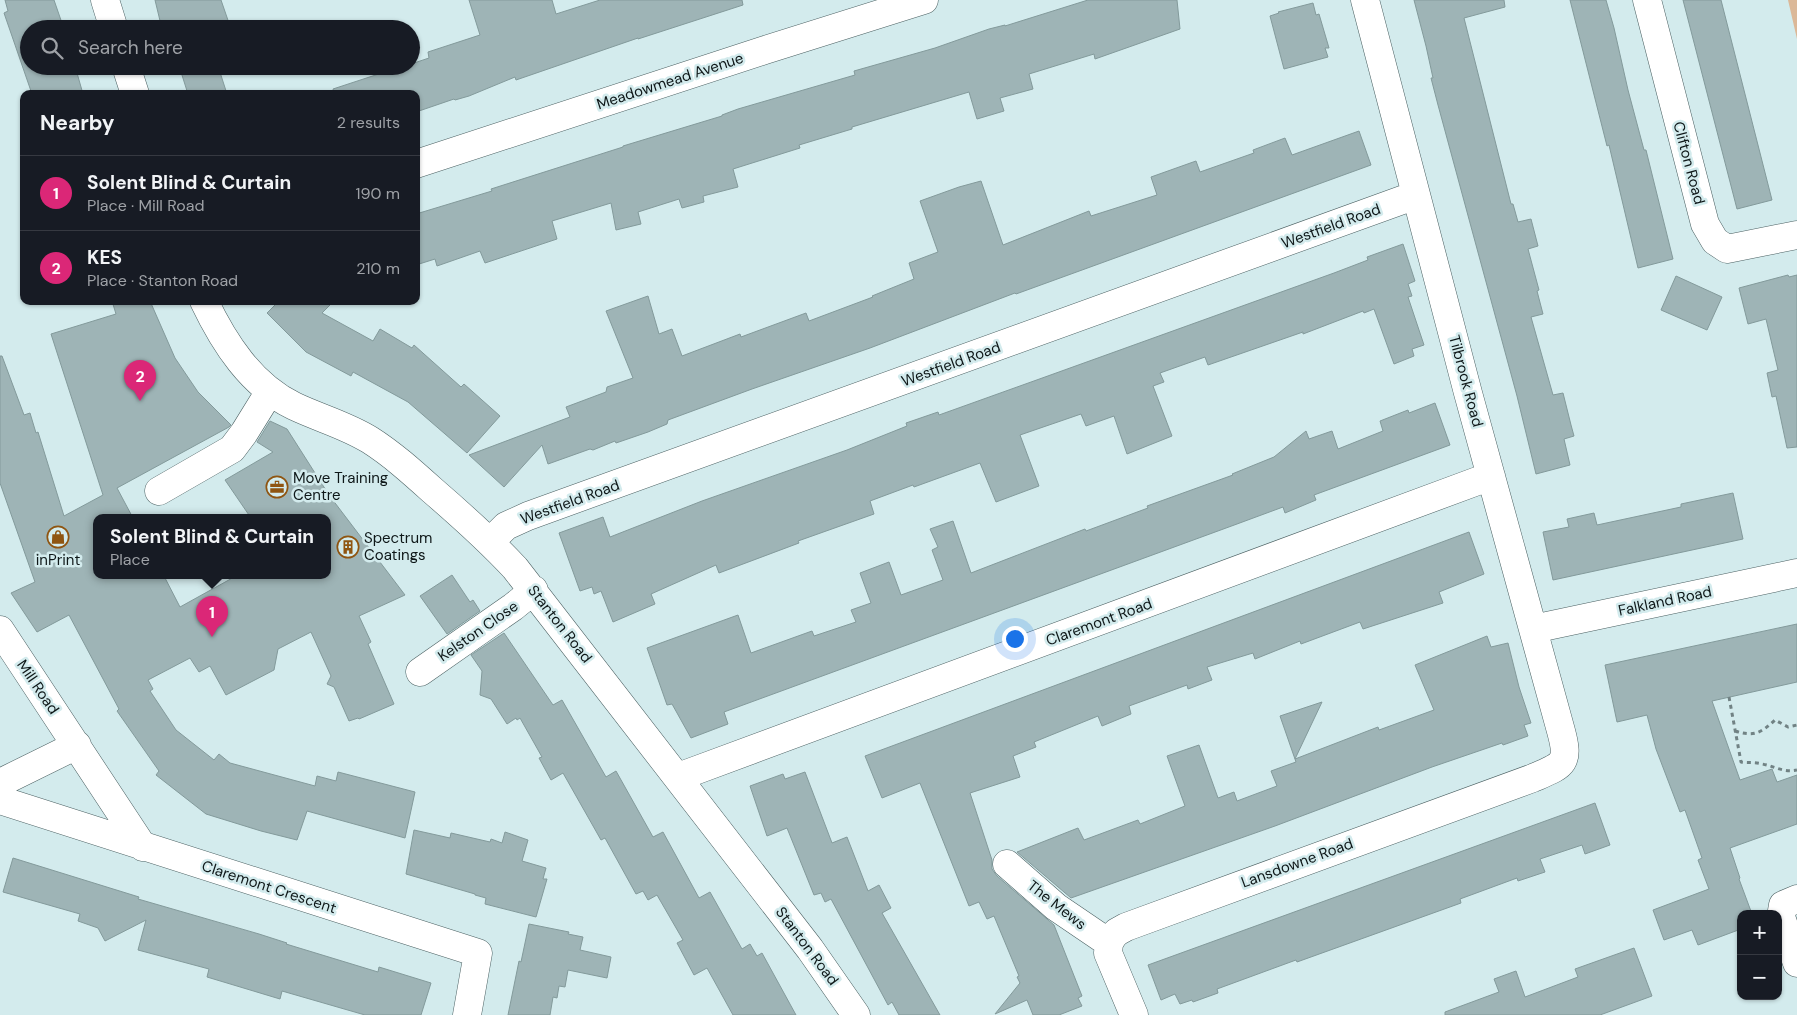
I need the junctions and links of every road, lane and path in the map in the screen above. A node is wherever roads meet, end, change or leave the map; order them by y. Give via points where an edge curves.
1 (105, 0) edge
2 (924, 0) edge
3 (1365, 0) edge
4 (1647, 0) edge
5 (111, 20) edge
6 (129, 75) edge
7 (134, 90) edge
8 (420, 163) edge
9 (1416, 195) junction
10 (1797, 235) edge
11 (206, 305) edge
12 (270, 391) junction
13 (1491, 476) junction
14 (159, 491) dead end
15 (490, 542) junction
16 (1797, 573) edge
17 (534, 590) junction
18 (1533, 629) junction
19 (0, 630) edge
20 (420, 672) dead end
21 (1729, 697) dead end
22 (1797, 725) edge
23 (1735, 731) junction
24 (77, 745) junction
25 (1562, 762) joint
26 (1797, 770) edge
27 (678, 777) junction
28 (0, 783) edge
29 (0, 800) edge
30 (143, 846) junction
31 (1007, 864) dead end
32 (1797, 899) edge
33 (1109, 943) junction
34 (1797, 963) edge
35 (466, 1015) edge
36 (856, 1015) edge
37 (1134, 1015) edge

1 - 5 street
2 - 8 street, Meadowmead Avenue
3 - 9 street, Tilbrook Road
4 - 10 street, Clifton Road via 1705,224 1714,241 1728,249
6 - 7 street
9 - 13 street, Tilbrook Road
9 - 15 street, Westfield Road via 522,519 506,526
11 - 12 street, Stanton Road via 239,360
12 - 14 street via 232,449
12 - 15 street, Stanton Road via 293,406 369,439 410,470
13 - 18 street, Tilbrook Road
13 - 27 street, Claremont Road
15 - 17 street, Stanton Road
16 - 18 street, Falkland Road
17 - 20 street, Kelston Close
17 - 27 street, Stanton Road
18 - 25 street, Tilbrook Road via 1565,747
19 - 24 street, Mill Road
21 - 23 path
22 - 23 path via 1788,727 1775,720 1754,735
23 - 26 path via 1741,762 1791,772
24 - 28 street
24 - 30 street, Mill Road
25 - 33 street, Lansdowne Road via 1533,778 1126,927 1117,932
27 - 36 street, Stanton Road via 810,949
29 - 30 street, Claremont Crescent
30 - 35 street, Claremont Crescent via 478,953
31 - 33 street, The Mews via 1056,907
32 - 34 street via 1783,905 1781,917
33 - 37 street via 1108,953

